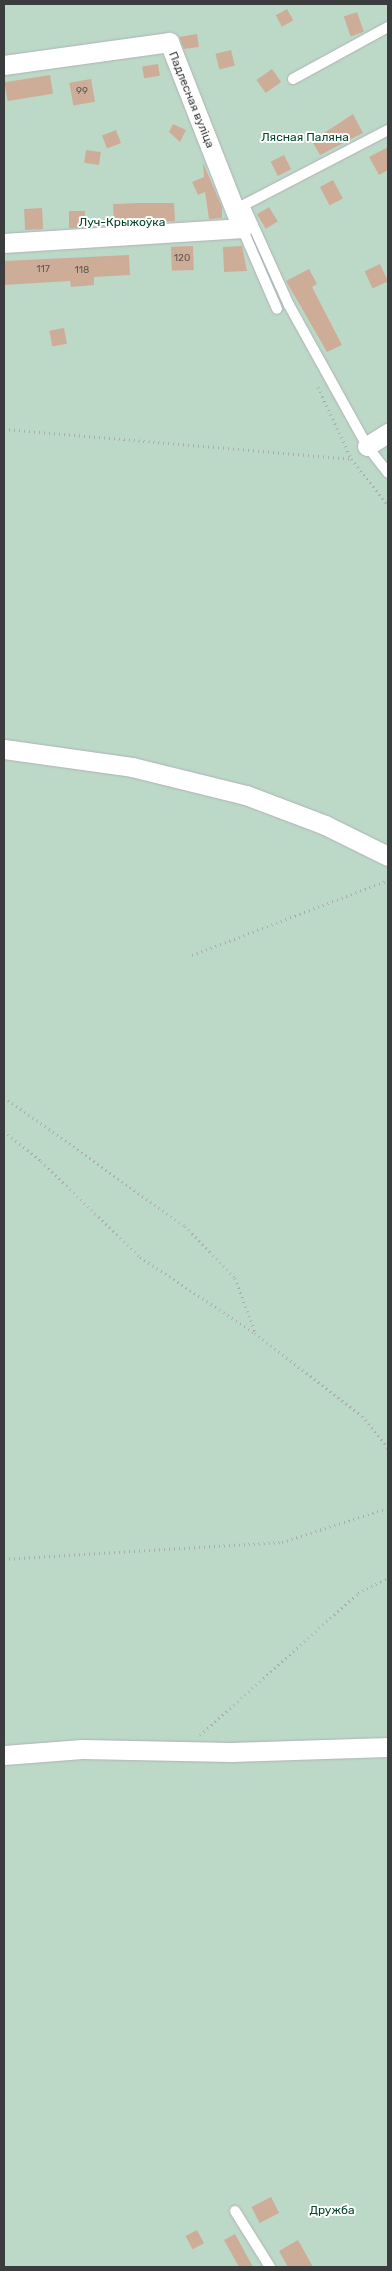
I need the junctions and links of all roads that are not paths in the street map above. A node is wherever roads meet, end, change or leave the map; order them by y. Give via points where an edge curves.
1 (388, 27) edge
2 (4, 65) edge
3 (293, 79) dead end
4 (388, 130) edge
5 (242, 228) junction
6 (4, 244) edge
7 (277, 309) dead end
8 (388, 433) edge
9 (367, 446) junction
10 (388, 473) edge
11 (4, 749) edge
12 (388, 856) edge
13 (388, 1747) edge
14 (4, 1755) edge
15 (235, 2211) dead end
16 (270, 2267) edge

1 - 3 lane
2 - 5 street, Падлесная вуліца via 169,42
4 - 9 lane via 244,205 289,305
5 - 6 street
5 - 7 lane
8 - 9 street
9 - 10 lane
11 - 12 street via 132,767 246,795 326,825
13 - 14 street via 182,1751 82,1749
15 - 16 lane

